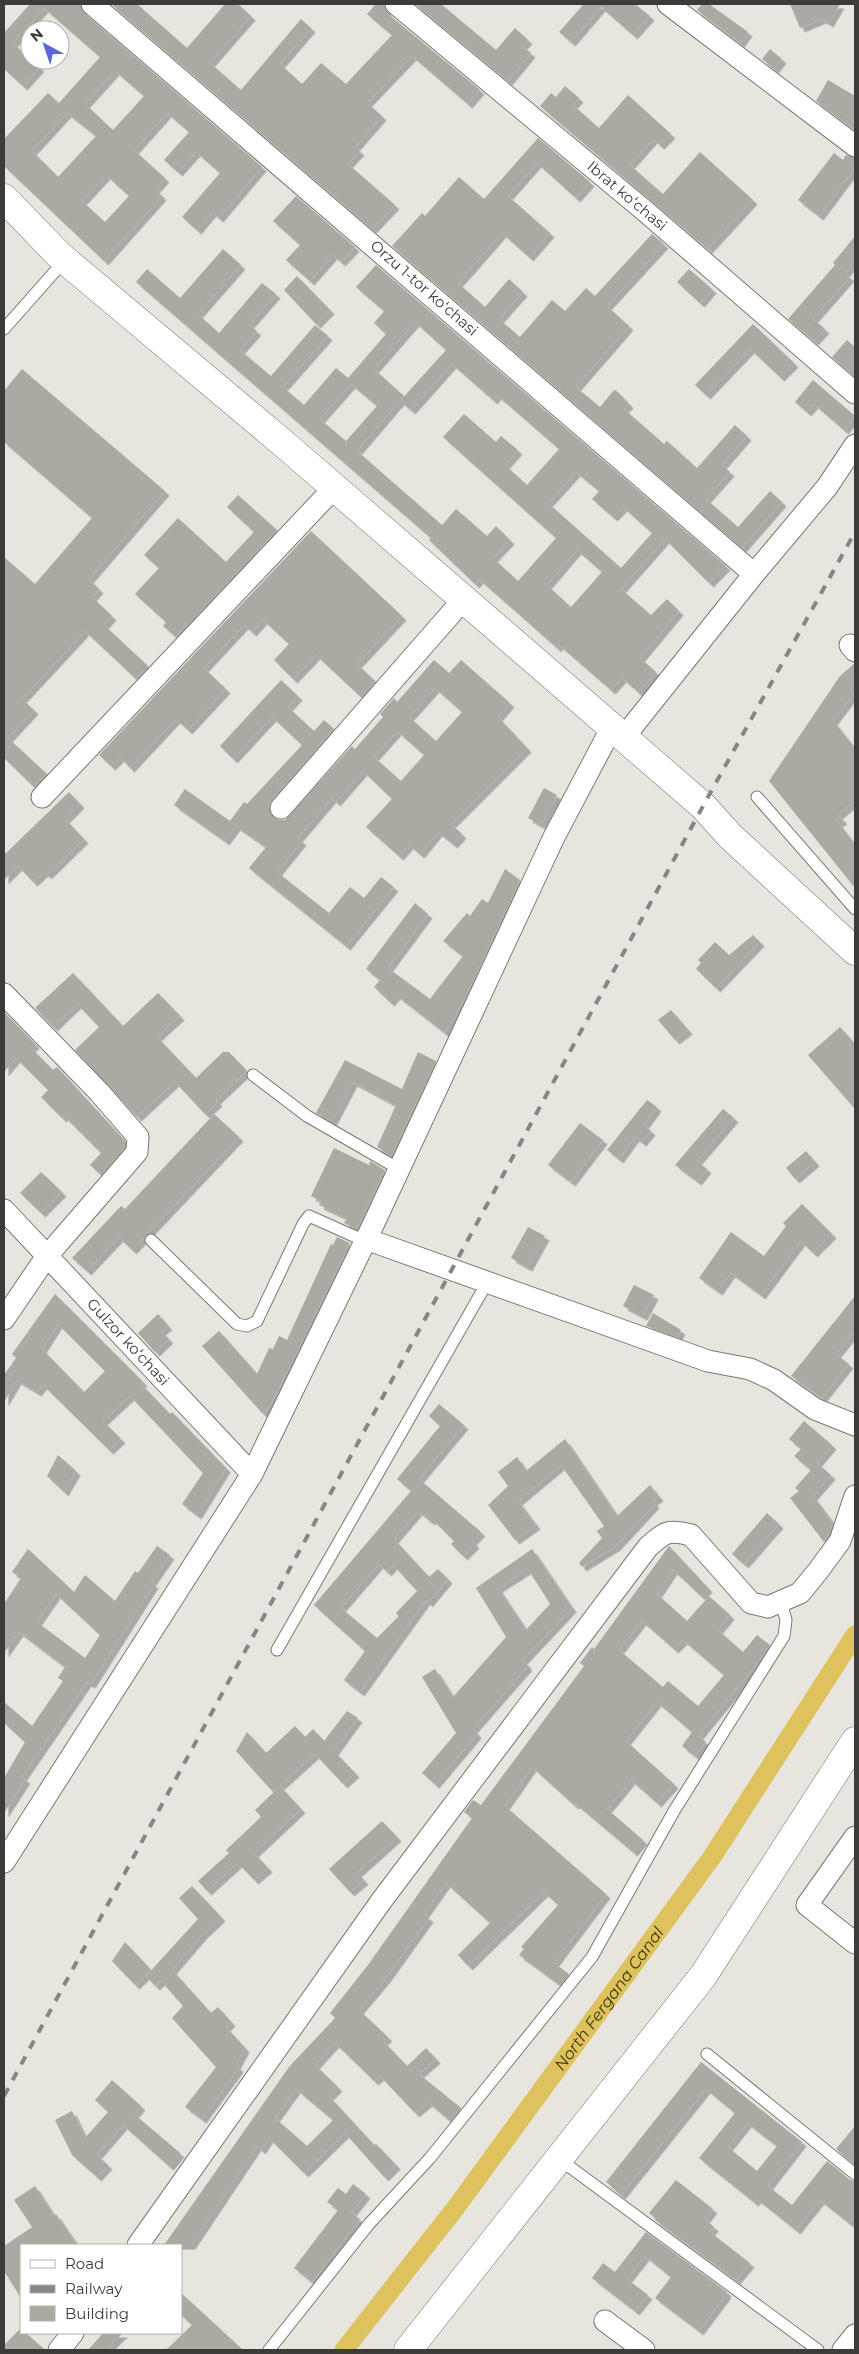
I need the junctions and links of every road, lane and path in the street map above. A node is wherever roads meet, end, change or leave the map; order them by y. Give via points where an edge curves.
1 (92, 4) edge
2 (396, 4) edge
3 (668, 4) edge
4 (855, 146) edge
5 (4, 198) edge
6 (65, 260) junction
7 (4, 329) edge
8 (855, 393) edge
9 (855, 444) edge
10 (334, 488) junction
11 (754, 574) junction
12 (463, 600) junction
13 (618, 732) junction
14 (42, 797) dead end
15 (757, 797) dead end
16 (281, 808) dead end
17 (855, 909) edge
18 (855, 951) edge
19 (4, 994) edge
20 (253, 1075) dead end
21 (399, 1169) junction
22 (4, 1210) edge
23 (151, 1240) dead end
24 (366, 1240) junction
25 (47, 1256) junction
26 (488, 1281) junction
27 (4, 1319) edge
28 (855, 1425) edge
29 (252, 1474) junction
30 (855, 1496) edge
31 (781, 1602) junction
32 (277, 1650) dead end
33 (855, 1741) edge
34 (855, 1837) edge
35 (4, 1862) edge
36 (855, 1943) edge
37 (708, 2054) dead end
38 (559, 2160) junction
39 (855, 2174) edge
40 (139, 2244) edge
41 (605, 2321) dead end
42 (72, 2334) edge
43 (855, 2335) edge
44 (59, 2350) edge
45 (269, 2350) edge
46 (408, 2350) edge
47 (644, 2350) edge
48 (818, 2350) edge
49 (843, 2350) edge

1 - 11 street, Orzu 1-tor koʻchasi
2 - 8 street, Ibrat koʻchasi via 645,211
3 - 4 street
5 - 6 main road
6 - 7 lane
6 - 10 main road
9 - 11 street via 828,487
10 - 12 main road
10 - 14 street
11 - 13 street
12 - 13 main road
12 - 16 street
13 - 18 main road via 703,806 730,836
13 - 21 street via 554,837
15 - 17 lane
19 - 25 street via 138,1137 137,1152
20 - 21 lane via 307,1116
21 - 24 street
22 - 25 street, Gulzor koʻchasi
23 - 24 lane via 237,1324 247,1326 257,1321 309,1216
24 - 26 street
24 - 29 street
25 - 27 street
25 - 29 street, Gulzor koʻchasi
26 - 28 street via 708,1361 750,1369 774,1380 815,1409
26 - 32 lane
29 - 35 street
30 - 31 street via 840,1541 800,1593
31 - 40 street via 768,1607 752,1603 691,1535 665,1532 648,1547 382,1900
31 - 45 lane via 786,1620 784,1636 674,1811 592,1957 430,2158 369,2224
33 - 38 main road via 703,1976
34 - 36 street via 808,1905
37 - 39 lane
38 - 46 main road
38 - 48 lane
41 - 47 street
42 - 44 street
43 - 49 street

